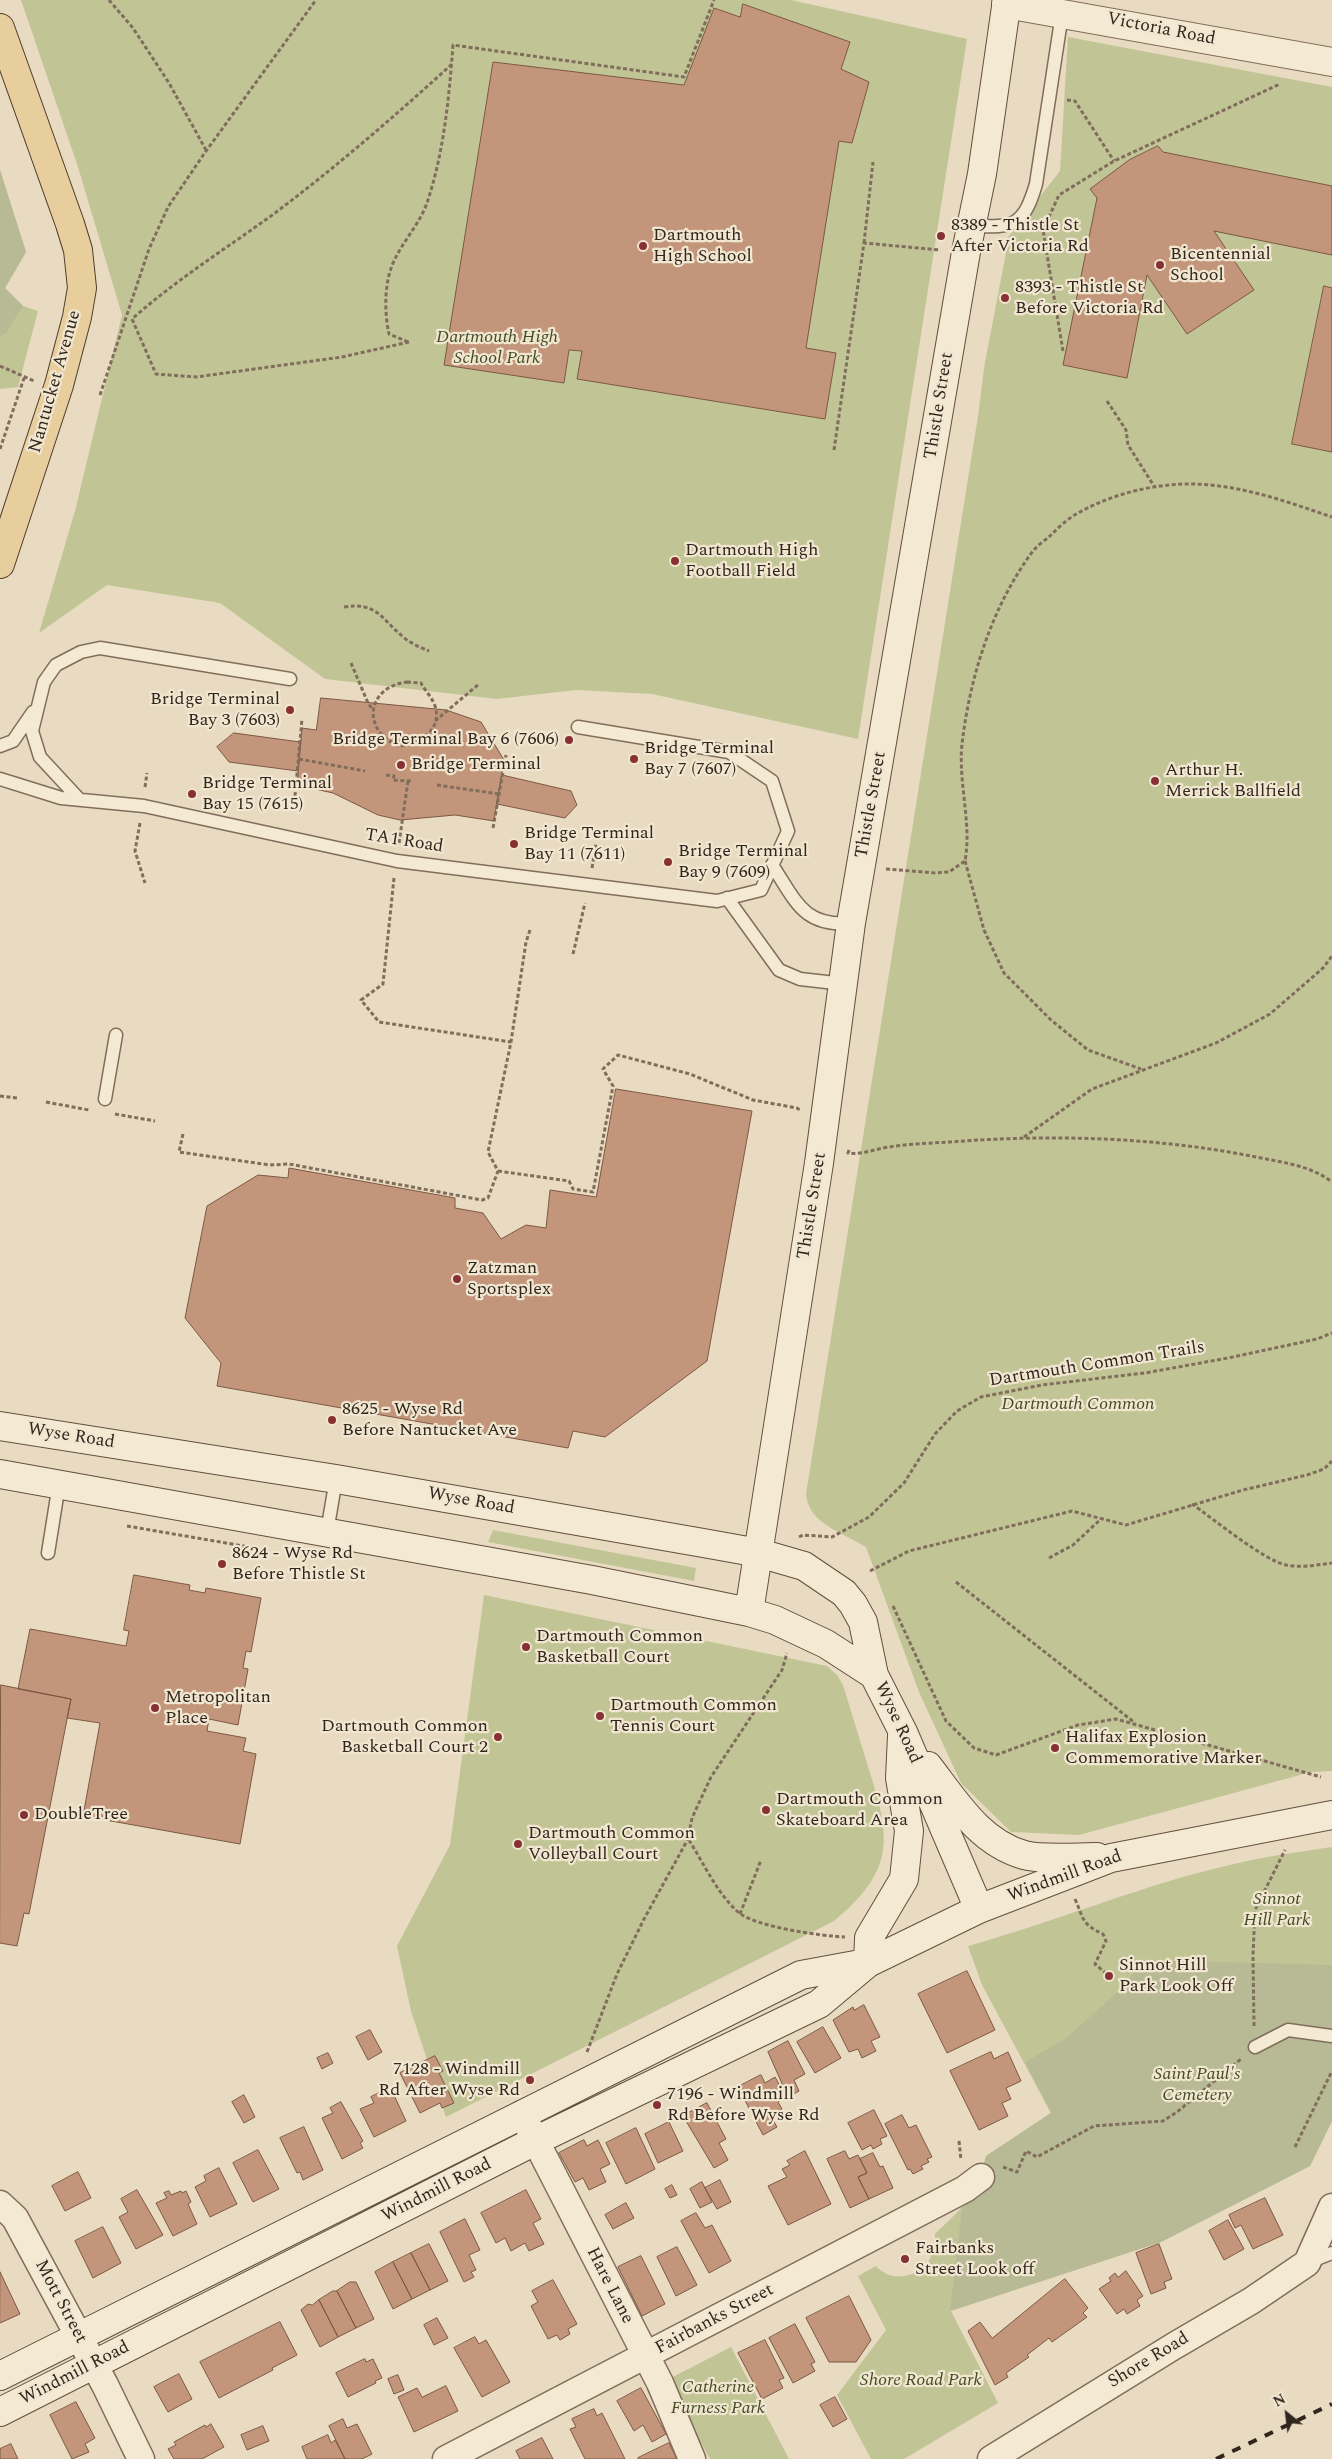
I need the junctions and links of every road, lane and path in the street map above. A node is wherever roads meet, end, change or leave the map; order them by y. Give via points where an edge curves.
1 (109, 0) edge
2 (316, 0) edge
3 (714, 0) edge
4 (1001, 1) edge
5 (1062, 14) junction
6 (0, 28) edge
7 (1332, 62) edge
8 (452, 64) junction
9 (1280, 84) dead end
10 (1050, 97) junction
11 (206, 150) junction
12 (1114, 161) junction
13 (873, 162) dead end
14 (972, 226) junction
15 (864, 243) junction
16 (966, 252) junction
17 (132, 319) junction
18 (125, 320) junction
19 (1063, 351) dead end
20 (0, 366) edge
21 (24, 378) junction
22 (34, 381) dead end
23 (100, 395) dead end
24 (1107, 401) dead end
25 (0, 449) edge
26 (834, 450) dead end
27 (1154, 486) junction
28 (1332, 517) edge
29 (0, 564) edge
30 (344, 607) dead end
31 (429, 650) dead end
32 (351, 663) dead end
33 (290, 679) dead end
34 (478, 684) dead end
35 (38, 704) junction
36 (373, 710) junction
37 (302, 719) dead end
38 (435, 722) junction
39 (578, 727) dead end
40 (0, 746) edge
41 (506, 755) dead end
42 (299, 759) junction
43 (365, 771) dead end
44 (147, 772) dead end
45 (386, 775) dead end
46 (0, 779) edge
47 (436, 785) dead end
48 (499, 794) junction
49 (295, 796) dead end
50 (79, 799) junction
51 (144, 806) junction
52 (493, 828) dead end
53 (397, 861) junction
54 (964, 861) junction
55 (772, 865) junction
56 (862, 867) junction
57 (145, 883) dead end
58 (727, 898) junction
59 (851, 923) junction
60 (530, 930) dead end
61 (1332, 956) edge
62 (844, 984) junction
63 (116, 1035) dead end
64 (511, 1042) junction
65 (1142, 1069) junction
66 (0, 1096) edge
67 (17, 1098) dead end
68 (105, 1099) dead end
69 (46, 1102) dead end
70 (89, 1110) dead end
71 (112, 1114) dead end
72 (808, 1116) dead end
73 (155, 1121) dead end
74 (182, 1134) dead end
75 (1023, 1138) junction
76 (849, 1145) dead end
77 (498, 1171) junction
78 (1332, 1182) edge
79 (1332, 1333) edge
80 (0, 1426) edge
81 (1332, 1461) edge
82 (0, 1474) edge
83 (336, 1479) junction
84 (59, 1484) junction
85 (1192, 1504) junction
86 (1101, 1519) junction
87 (327, 1532) junction
88 (803, 1535) dead end
89 (48, 1553) dead end
90 (759, 1554) junction
91 (1049, 1558) dead end
92 (1332, 1562) edge
93 (870, 1571) dead end
94 (956, 1582) dead end
95 (893, 1606) dead end
96 (749, 1612) junction
97 (787, 1653) dead end
98 (874, 1675) junction
99 (1138, 1724) junction
100 (903, 1732) junction
101 (1321, 1777) dead end
102 (1332, 1815) edge
103 (1299, 1820) junction
104 (688, 1839) junction
105 (1111, 1858) junction
106 (761, 1860) dead end
107 (1049, 1881) junction
108 (979, 1909) junction
109 (740, 1914) junction
110 (868, 1950) junction
111 (1109, 1976) dead end
112 (1332, 2036) edge
113 (1255, 2047) junction
114 (586, 2055) dead end
115 (1332, 2071) edge
116 (522, 2114) junction
117 (535, 2142) junction
118 (1295, 2147) dead end
119 (981, 2177) joint
120 (1332, 2207) edge
121 (5, 2215) edge
122 (1332, 2252) edge
123 (1307, 2263) junction
124 (78, 2336) junction
125 (645, 2356) junction
126 (94, 2365) junction
127 (0, 2376) edge
128 (0, 2412) edge
129 (141, 2459) edge
130 (446, 2459) edge
131 (692, 2459) edge
132 (991, 2459) edge

1 - 11 path via 133,28 169,83
2 - 11 path
3 - 8 path via 684,77 453,45
4 - 5 main road, Victoria Road
4 - 14 main road, Thistle Street via 982,174
5 - 7 main road, Victoria Road
5 - 10 lane
6 - 29 main road, Nantucket Avenue via 70,224 78,250 82,288 59,385
8 - 17 path via 404,108 276,212 164,291
8 - 17 path via 442,143 426,205 394,260 389,277 388,334 409,342 342,357 196,377 156,374
9 - 12 path
10 - 12 path via 1074,101
10 - 14 lane via 1036,184 1030,202 1015,223 1006,227
11 - 18 path via 158,224
12 - 19 path via 1059,195 1044,230
13 - 15 path
14 - 16 main road, Thistle Street
15 - 16 path
15 - 26 path
16 - 56 main road, Thistle Street
17 - 18 path
18 - 23 path
20 - 21 path
21 - 22 path
21 - 25 path
24 - 27 path via 1126,430 1128,446
27 - 28 path via 1187,484 1273,496
27 - 54 path via 1123,494 1073,516 1034,550 1001,603 981,655 968,703 962,746 962,796 968,845
30 - 31 path via 360,605 373,609 402,636
32 - 36 path
33 - 35 lane via 100,648 81,652 56,665 44,682
34 - 38 path
35 - 40 lane via 13,741
35 - 50 lane via 32,731 40,757
36 - 38 path via 374,721 383,738 399,746 422,740
36 - 38 path via 388,687 398,683 421,683 434,704
37 - 42 path
39 - 55 lane, TA1 Road via 729,752 748,763 772,781 788,831
41 - 48 path
42 - 43 path
42 - 49 path
44 - 51 path
45 - 53 path via 394,776 393,780 410,781
46 - 50 lane, TA1 Road via 60,798
47 - 48 path
48 - 52 path
50 - 51 lane, TA1 Road
51 - 53 lane, TA1 Road
51 - 57 path via 135,850
53 - 58 lane, TA1 Road via 648,894 717,901
53 - 64 path via 383,984 361,1000 379,1022
54 - 56 path via 949,872 936,873
54 - 65 path via 984,930 1004,973 1051,1020 1088,1050
55 - 58 lane, TA1 Road via 761,890
55 - 59 lane via 810,918 834,925
56 - 59 main road, Thistle Street
58 - 62 lane via 779,970 800,979
59 - 62 main road, Thistle Street
60 - 64 path
61 - 65 path via 1323,968 1270,1014 1216,1043
62 - 90 main road, Thistle Street via 820,1163
63 - 68 lane
64 - 77 path via 488,1152
65 - 75 path via 1092,1089
66 - 67 path
69 - 70 path
71 - 73 path
72 - 77 path via 796,1108 753,1100 690,1074 618,1055 603,1069 613,1086 593,1192 573,1189 569,1182
74 - 77 path via 179,1152 270,1165 289,1164 482,1200 488,1198
75 - 76 path via 889,1147 857,1154 848,1153
75 - 78 path via 1134,1140 1238,1154 1303,1167 1322,1174
79 - 88 path, Dartmouth Common Trails via 1219,1360 1145,1373 1013,1389 981,1397 957,1411 935,1434 904,1483 869,1517 832,1537
80 - 83 main road, Wyse Road
81 - 85 path via 1324,1469 1307,1475
82 - 84 main road, Wyse Road
83 - 87 lane
83 - 90 main road, Wyse Road
84 - 87 main road, Wyse Road
84 - 89 lane
85 - 86 path via 1126,1525
85 - 92 path via 1284,1565
86 - 91 path via 1073,1545
86 - 93 path via 1072,1511 909,1551
87 - 96 main road, Wyse Road
90 - 96 main road, Thistle Street
90 - 98 main road, Wyse Road via 804,1566 844,1593 863,1622
94 - 99 path
95 - 99 path via 946,1721 974,1748 996,1755 1078,1725 1116,1719
96 - 98 main road, Wyse Road via 775,1620 826,1644
97 - 104 path via 782,1670 711,1777 692,1818
98 - 100 main road, Wyse Road
99 - 101 path
100 - 105 main road via 979,1831 1006,1848 1026,1856
100 - 108 main road, Wyse Road
100 - 110 main road via 900,1778 909,1831 904,1879
102 - 103 main road, Windmill Road
103 - 105 main road, Windmill Road
103 - 113 path via 1256,1910 1253,1955
104 - 109 path via 726,1900
104 - 114 path via 617,1974
105 - 107 main road, Windmill Road
106 - 109 path
107 - 108 main road, Windmill Road
107 - 111 path via 1076,1900 1082,1921 1103,1934 1106,1941 1095,1964
108 - 110 main road, Windmill Road
109 - 110 path via 755,1921 824,1936
110 - 116 main road, Windmill Road via 801,1975
110 - 117 main road, Windmill Road via 819,2004
112 - 113 lane via 1288,2030
113 - 119 path via 1162,2121 1094,2126 1037,2157 1026,2151 1017,2172 1000,2166 997,2178
115 - 118 path
116 - 117 street, Hare Lane
116 - 124 main road, Windmill Road
117 - 125 street, Hare Lane
117 - 126 main road, Windmill Road
119 - 125 street, Fairbanks Street via 965,2189
120 - 123 street
121 - 124 street, Mott Street
122 - 123 lane
123 - 132 street, Shore Road via 1251,2302
124 - 126 street, Mott Street
124 - 127 main road, Windmill Road
125 - 130 street, Fairbanks Street
125 - 131 street, Hare Lane
126 - 128 main road, Windmill Road
126 - 129 street, Mott Street

